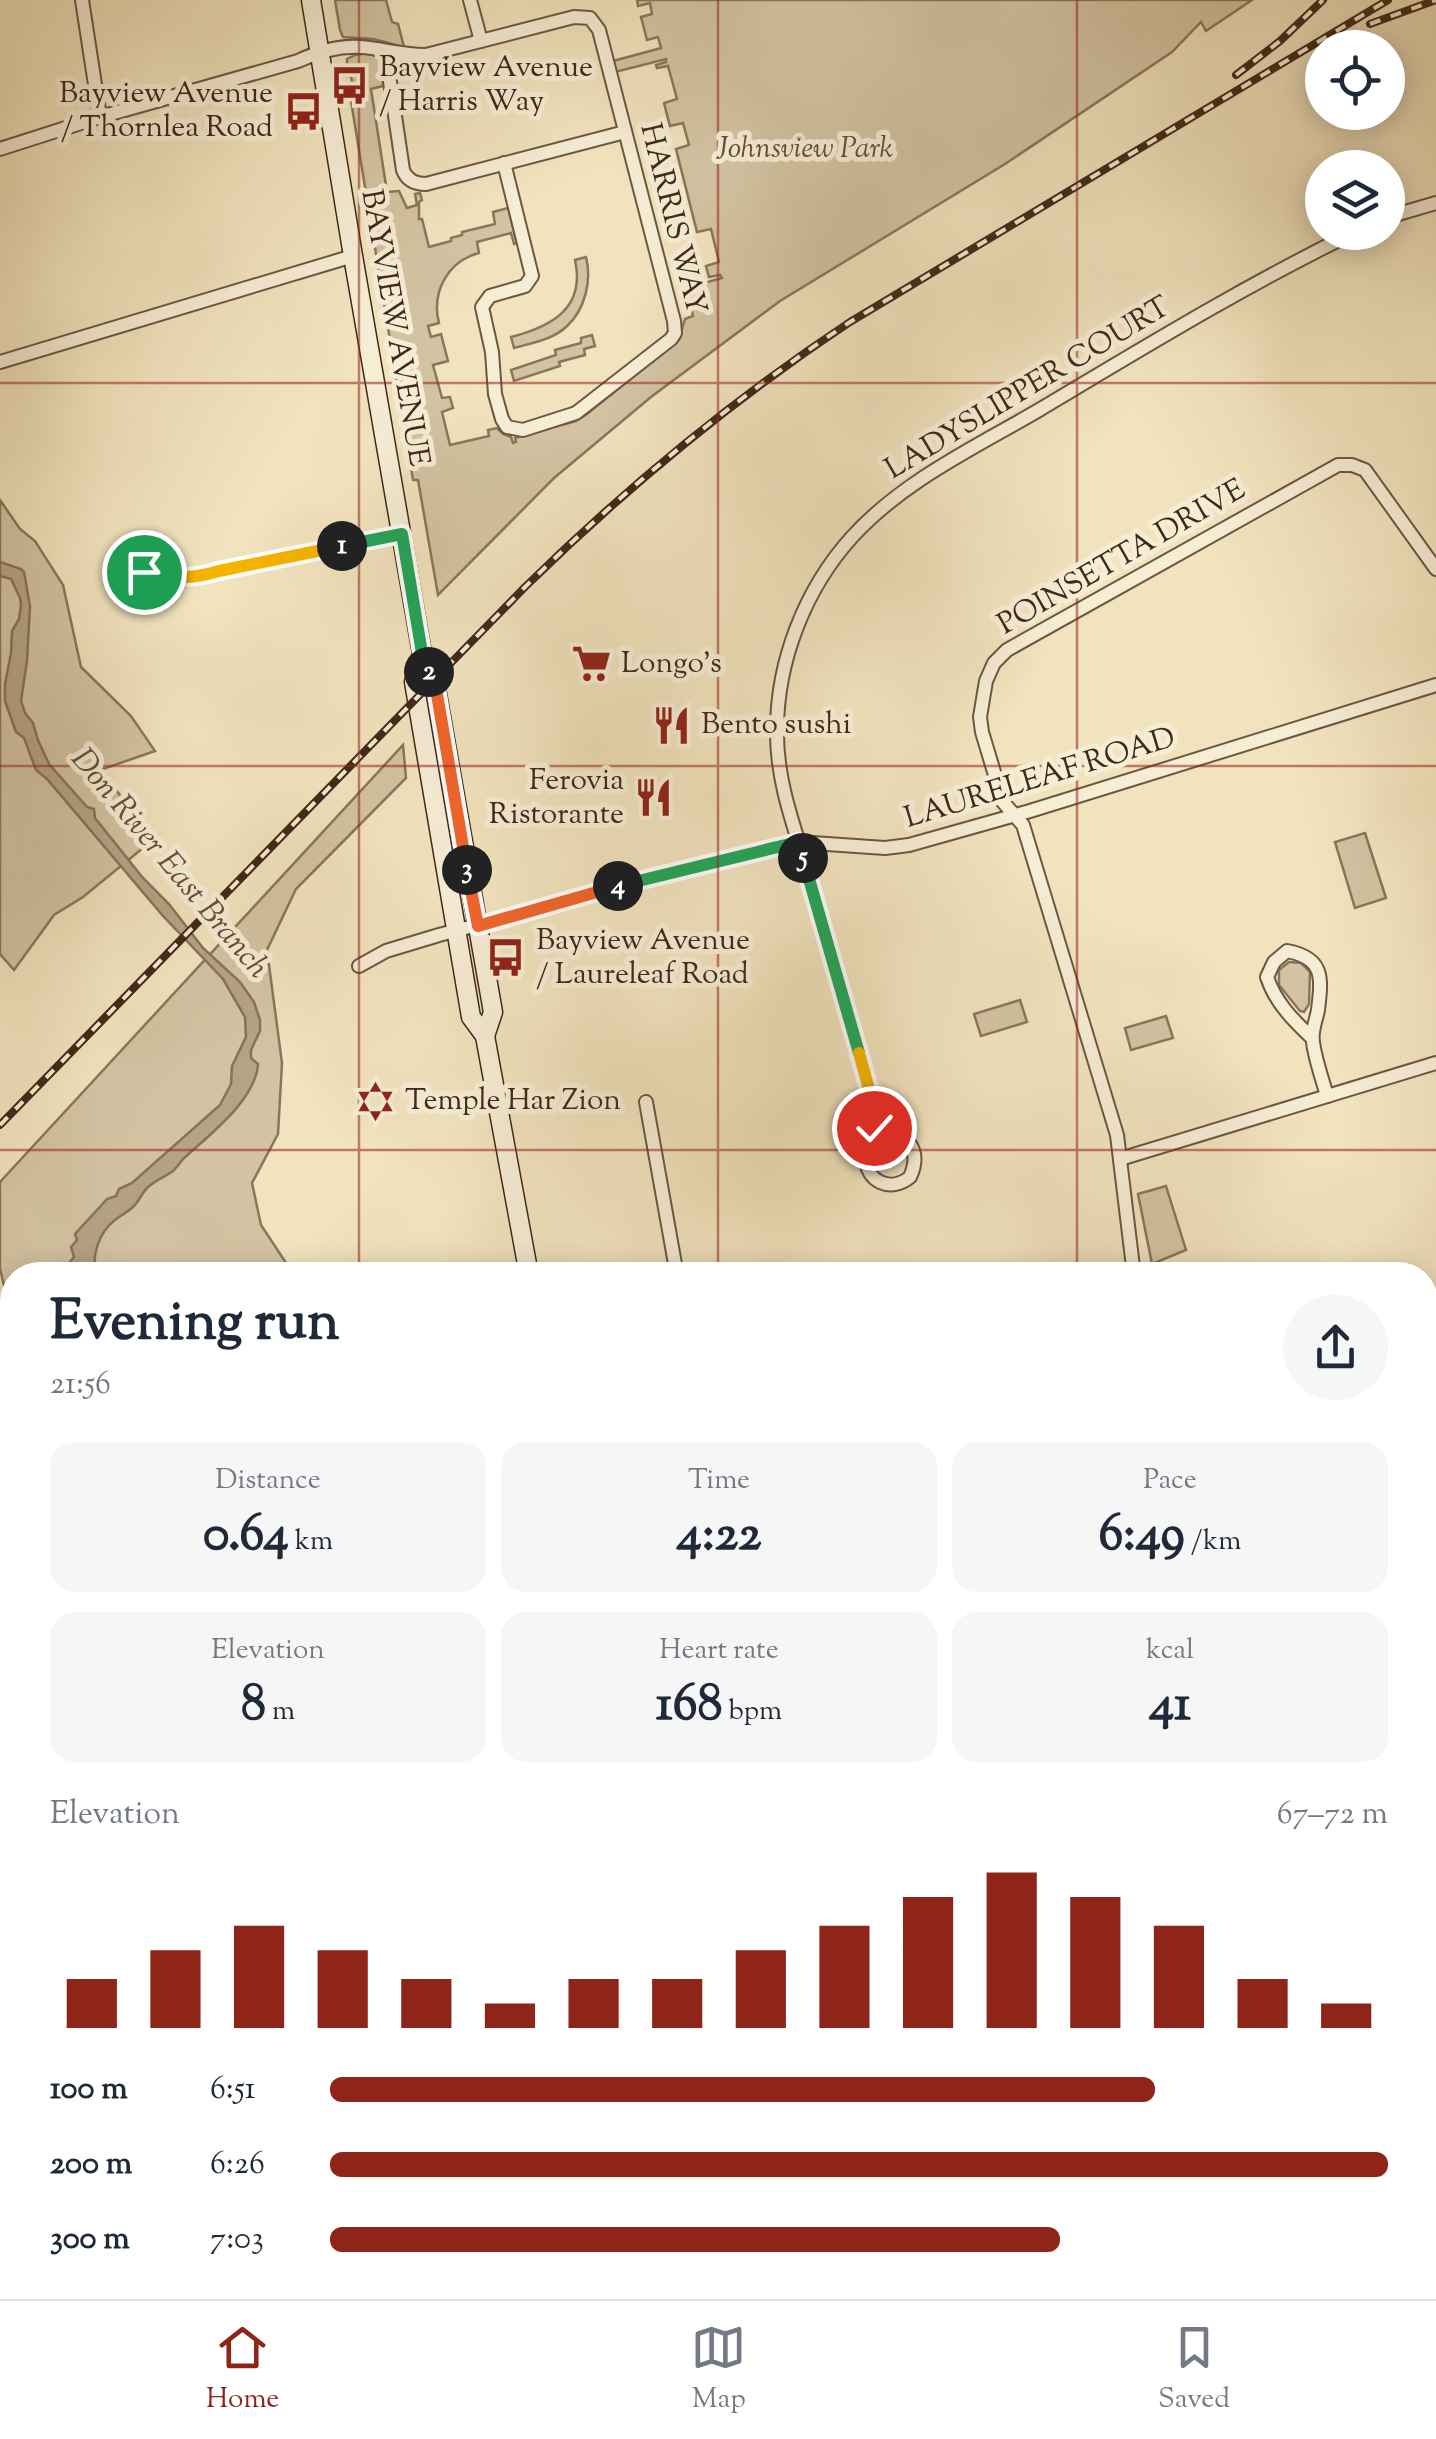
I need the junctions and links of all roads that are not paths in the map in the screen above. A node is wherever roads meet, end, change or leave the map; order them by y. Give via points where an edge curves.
1 (82, 0) edge
2 (311, 0) edge
3 (470, 0) edge
4 (481, 42) junction
5 (319, 51) junction
6 (391, 52) junction
7 (100, 117) junction
8 (625, 132) junction
9 (0, 149) edge
10 (504, 163) junction
11 (1436, 202) edge
12 (1405, 212) edge
13 (1320, 250) edge
14 (353, 256) junction
15 (0, 362) edge
16 (402, 534) junction
17 (1436, 569) edge
18 (144, 572) dead end
19 (424, 665) junction
20 (1436, 685) edge
21 (1014, 815) junction
22 (798, 842) junction
23 (478, 926) junction
24 (457, 931) junction
25 (359, 966) dead end
26 (485, 1036) junction
27 (1312, 1038) junction
28 (1436, 1063) edge
29 (1326, 1096) junction
30 (646, 1102) dead end
31 (877, 1118) junction
32 (1120, 1159) junction
33 (527, 1262) edge
34 (675, 1262) edge
35 (1132, 1262) edge

1 - 7 street
2 - 5 main road, BAYVIEW AVENUE
3 - 4 street
4 - 6 street, HARRIS WAY via 426,55
4 - 8 street, HARRIS WAY via 574,17 593,20
5 - 6 street, HARRIS WAY
5 - 7 street, HARRIS WAY
5 - 14 main road, BAYVIEW AVENUE
6 - 10 street via 390,85 407,178 426,184
7 - 9 street, HARRIS WAY
8 - 10 street
8 - 10 street, HARRIS WAY via 675,332 576,414 520,431 502,419 482,310 487,298 525,286 532,276
11 - 12 street
13 - 22 street, LADYSLIPPER COURT via 902,491 851,538 804,608 779,701 778,762
14 - 15 street
14 - 16 main road, BAYVIEW AVENUE
16 - 18 street via 201,576
16 - 19 main road, BAYVIEW AVENUE
17 - 21 street, POINSETTA DRIVE via 1365,470 1344,464 1007,650 989,671 980,717 1004,802
19 - 23 main road, BAYVIEW AVENUE via 434,677
19 - 24 main road, BAYVIEW AVENUE via 414,682
20 - 21 street, LAURELEAF ROAD
21 - 22 street, LAURELEAF ROAD via 897,847
21 - 32 street, POINSETTA DRIVE via 1032,854
22 - 23 street, LAURELEAF ROAD
22 - 31 street, LADYSLIPPER COURT
23 - 24 street, LAURELEAF ROAD
23 - 26 main road, BAYVIEW AVENUE via 492,1012
24 - 25 street, LAURELEAF ROAD via 386,951
24 - 26 main road, BAYVIEW AVENUE via 471,1017
26 - 33 main road, BAYVIEW AVENUE
27 - 27 street via 1320,972 1304,954 1287,952 1268,977 1272,992
27 - 29 street
28 - 29 street
29 - 32 street
30 - 34 street
31 - 31 street, LADYSLIPPER COURT via 867,1168 880,1182 896,1185 910,1177 914,1151
32 - 35 street, POINSETTA DRIVE

